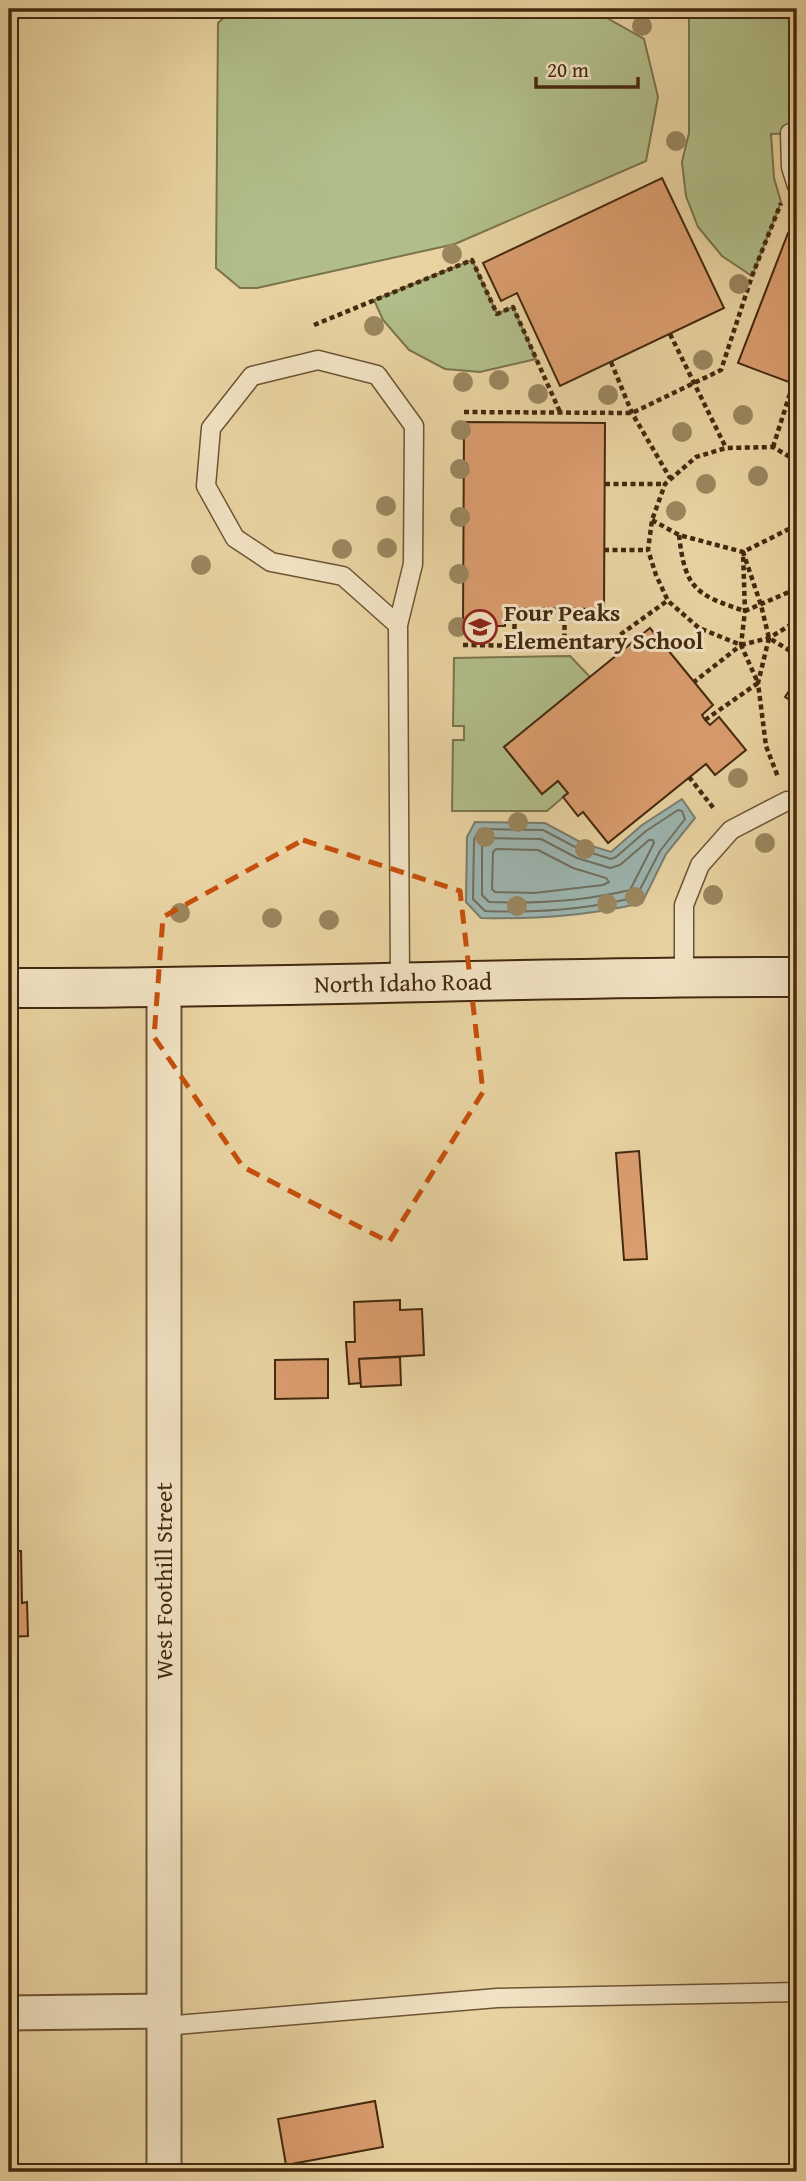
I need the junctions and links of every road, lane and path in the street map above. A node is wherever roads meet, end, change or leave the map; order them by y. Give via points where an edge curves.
1 (790, 133) dead end
2 (797, 186) edge
3 (781, 202) dead end
4 (314, 325) dead end
5 (670, 334) dead end
6 (611, 362) dead end
7 (695, 382) junction
8 (793, 384) dead end
9 (464, 412) dead end
10 (560, 412) junction
11 (632, 413) junction
12 (772, 447) junction
13 (726, 448) junction
14 (797, 461) edge
15 (670, 478) junction
16 (605, 484) dead end
17 (665, 484) junction
18 (652, 520) junction
19 (797, 524) edge
20 (679, 535) junction
21 (604, 550) dead end
22 (648, 550) junction
23 (743, 552) junction
24 (797, 583) edge
25 (667, 601) junction
26 (761, 605) junction
27 (515, 608) dead end
28 (565, 609) dead end
29 (745, 611) junction
30 (797, 621) edge
31 (398, 625) junction
32 (769, 638) junction
33 (463, 645) dead end
34 (741, 645) junction
35 (514, 646) junction
36 (564, 647) junction
37 (797, 655) edge
38 (694, 682) dead end
39 (758, 683) junction
40 (705, 720) dead end
41 (689, 777) dead end
42 (792, 801) edge
43 (731, 830) junction
44 (684, 976) junction
45 (797, 977) edge
46 (400, 984) junction
47 (9, 988) edge
48 (164, 989) junction
49 (797, 1992) edge
50 (9, 2012) edge
51 (164, 2019) junction
52 (164, 2172) edge

1 - 2 lane
3 - 7 path via 721,370
4 - 10 path via 472,260 497,314 513,307
5 - 7 path
6 - 11 path
7 - 11 path
7 - 13 path
8 - 12 path
9 - 10 path
10 - 11 path
11 - 15 path
12 - 13 path
12 - 14 path
13 - 15 path via 696,457
15 - 17 path
16 - 17 path
17 - 18 path
18 - 20 path
18 - 22 path
19 - 23 path
20 - 23 path
20 - 29 path via 682,565 694,587 715,601
21 - 22 path
22 - 25 path
23 - 26 path
23 - 29 path
24 - 26 path via 789,592
25 - 34 path via 699,628
25 - 36 path via 603,647
26 - 29 path
26 - 32 path
27 - 35 path
28 - 36 path
29 - 34 path
30 - 32 path
31 - 31 lane via 413,564 414,426 377,374 318,360 252,376 211,428 206,486 235,538 271,562 343,576
31 - 46 lane
32 - 34 path
32 - 37 path
32 - 39 path
33 - 35 path
34 - 38 path
34 - 39 path
35 - 36 path
39 - 40 path
39 - 42 path via 766,746
41 - 43 path
42 - 43 lane
43 - 44 lane via 700,865 684,905
44 - 45 street, North Idaho Road
44 - 46 street, North Idaho Road
46 - 48 street, North Idaho Road
47 - 48 street, North Idaho Road
48 - 51 street, West Foothill Street
49 - 51 lane via 497,1998
50 - 51 street
51 - 52 street, West Foothill Street

